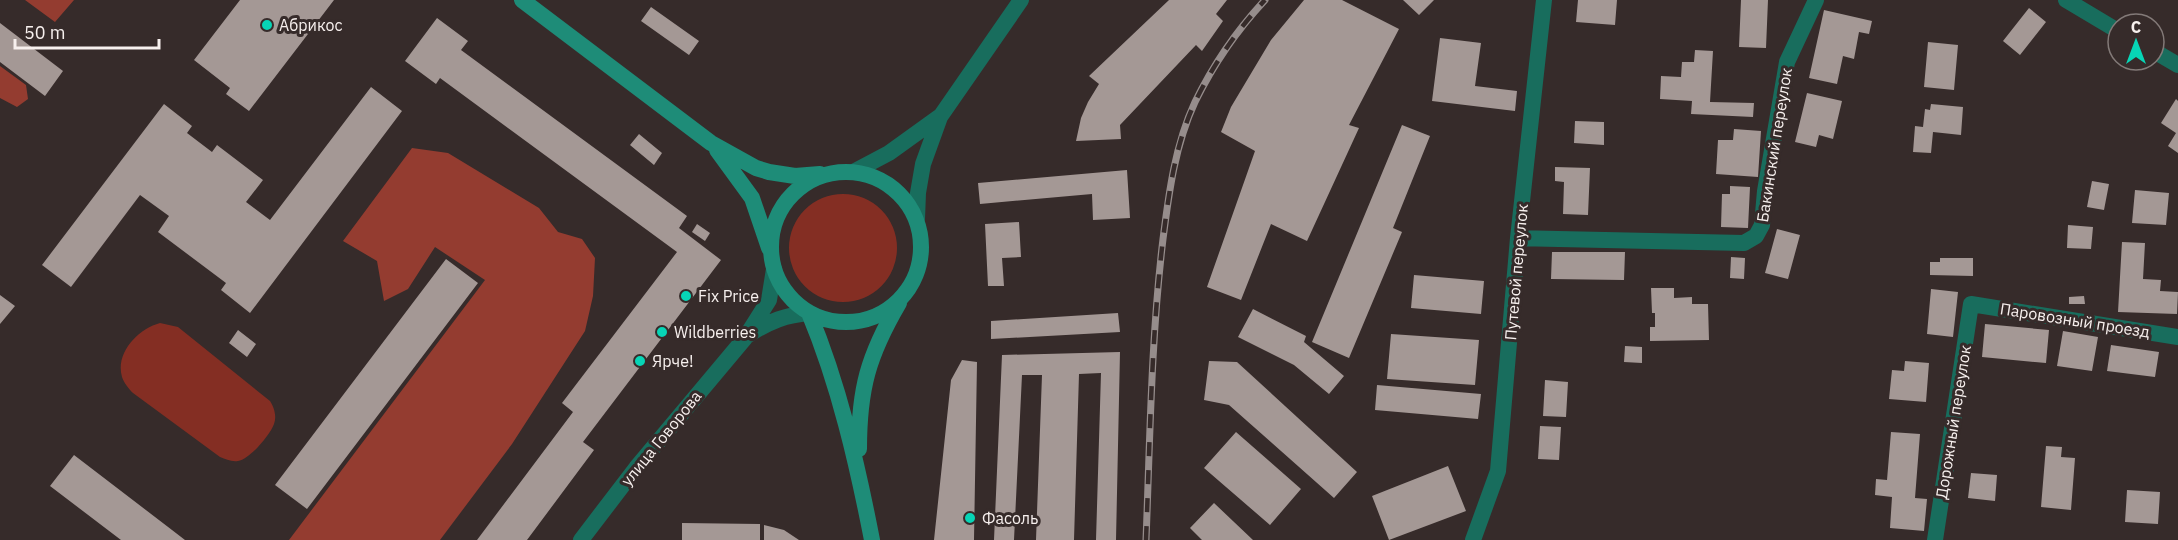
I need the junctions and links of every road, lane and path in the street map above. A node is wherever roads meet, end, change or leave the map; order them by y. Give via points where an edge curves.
1 (522, 0) edge
2 (1021, 0) edge
3 (1544, 0) edge
4 (1816, 0) edge
5 (2066, 0) edge
6 (2106, 23) edge
7 (940, 117) junction
8 (711, 143) junction
9 (855, 171) junction
10 (830, 174) junction
11 (917, 219) junction
12 (1518, 238) junction
13 (773, 262) junction
14 (904, 295) junction
15 (1971, 304) joint
16 (809, 312) junction
17 (2178, 337) edge
18 (745, 338) junction
19 (859, 469) junction
20 (581, 540) edge
21 (872, 540) edge
22 (1473, 540) edge
23 (1935, 540) edge

1 - 8 main road
2 - 7 street
3 - 12 street, Путевой переулок
4 - 12 street, Бакинский переулок via 1787,62 1762,225 1756,236 1744,243
5 - 6 street
7 - 9 street via 889,153
7 - 11 street via 923,164
8 - 10 main road via 769,172 795,176
8 - 13 main road via 747,189
9 - 10 main road
9 - 11 main road via 892,188
10 - 13 main road via 799,188 779,213 772,231
11 - 14 main road via 921,255 914,280
12 - 22 street, Путевой переулок via 1497,471
13 - 16 main road via 782,286 794,302
13 - 18 street via 769,300
14 - 16 main road via 880,314 861,321 841,322
14 - 19 main road via 872,354 864,382 859,411
15 - 17 street, Паровозный проезд
15 - 23 street, Дорожный переулок
16 - 18 street via 786,315
16 - 19 main road
18 - 20 street, улица Говорова
19 - 21 main road

